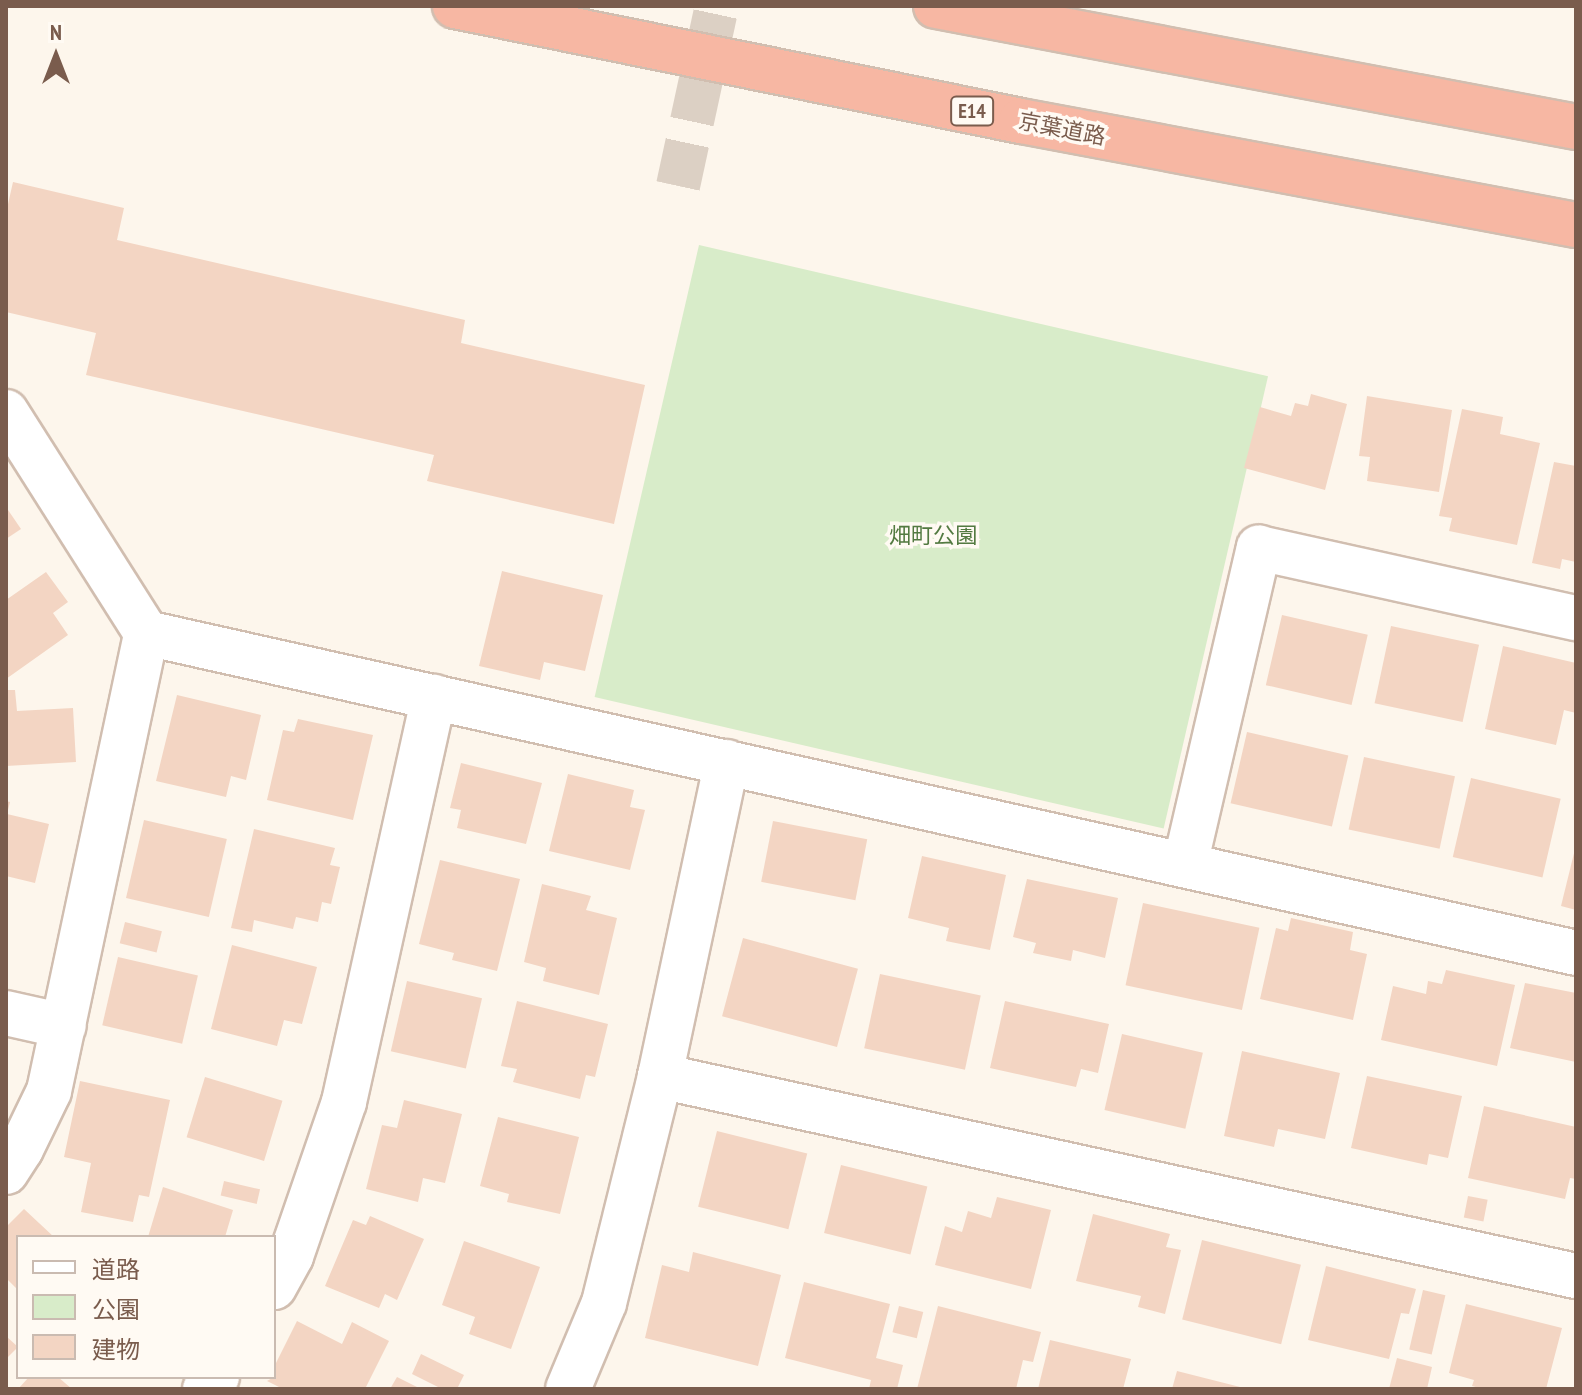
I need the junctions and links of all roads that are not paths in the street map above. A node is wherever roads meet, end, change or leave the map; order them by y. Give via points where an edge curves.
1 (455, 6) edge
2 (936, 6) edge
3 (1504, 115) junction
4 (1576, 120) edge
5 (1576, 127) edge
6 (1490, 211) junction
7 (1576, 225) edge
8 (1576, 236) edge
9 (6, 412) edge
10 (1576, 618) edge
11 (146, 633) junction
12 (434, 697) junction
13 (727, 762) junction
14 (1185, 865) junction
15 (1576, 953) edge
16 (6, 1013) edge
17 (64, 1026) junction
18 (660, 1076) junction
19 (6, 1172) edge
20 (1576, 1276) edge
21 (276, 1283) edge
22 (573, 1388) edge

1 - 6 highway, 京葉道路 / E14
2 - 3 highway
3 - 4 highway
3 - 5 highway
6 - 7 highway, 京葉道路 / E14
6 - 8 highway
9 - 11 street
10 - 14 street via 1259,548
11 - 12 street
11 - 17 street
12 - 13 street
12 - 21 street via 344,1102 291,1256
13 - 14 street
13 - 18 street
14 - 15 street
16 - 17 street
17 - 19 street via 49,1091
18 - 20 street
18 - 22 street via 604,1303

